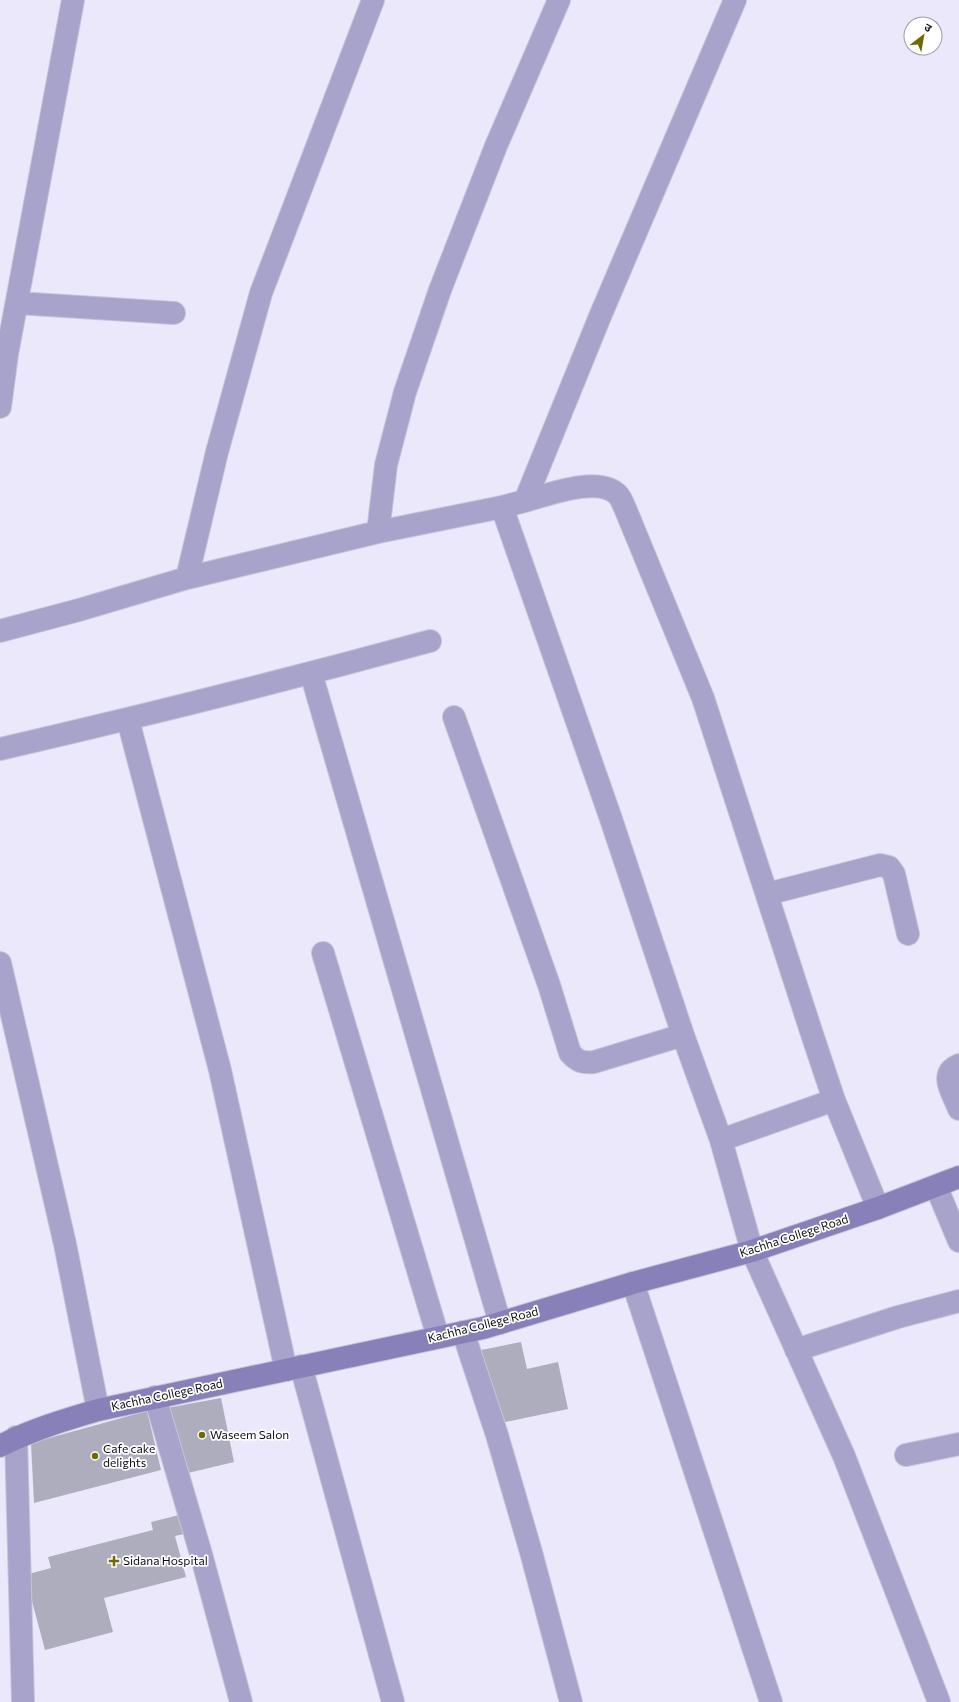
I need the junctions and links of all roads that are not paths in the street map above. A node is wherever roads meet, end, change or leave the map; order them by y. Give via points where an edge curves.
1 (73, 0) edge
2 (373, 0) edge
3 (559, 0) edge
4 (735, 0) edge
5 (17, 303) junction
6 (174, 314) dead end
7 (0, 407) edge
8 (525, 501) junction
9 (502, 507) junction
10 (378, 532) junction
11 (187, 578) junction
12 (0, 632) edge
13 (430, 640) dead end
14 (311, 673) junction
15 (454, 717) dead end
16 (128, 720) junction
17 (0, 749) edge
18 (767, 894) junction
19 (908, 934) dead end
20 (323, 953) dead end
21 (0, 963) edge
22 (683, 1035) junction
23 (959, 1064) edge
24 (834, 1100) junction
25 (959, 1109) edge
26 (721, 1140) junction
27 (959, 1177) edge
28 (936, 1186) junction
29 (878, 1208) junction
30 (959, 1240) edge
31 (752, 1251) junction
32 (634, 1283) junction
33 (959, 1301) edge
34 (500, 1323) junction
35 (463, 1332) junction
36 (438, 1338) junction
37 (796, 1350) junction
38 (294, 1368) junction
39 (155, 1397) junction
40 (98, 1410) junction
41 (8, 1442) edge
42 (959, 1444) edge
43 (906, 1455) dead end
44 (23, 1702) edge
45 (241, 1702) edge
46 (393, 1702) edge
47 (571, 1702) edge
48 (771, 1702) edge
49 (939, 1702) edge

1 - 5 street
2 - 11 street via 261,293 217,452
3 - 10 street via 496,146 440,290 404,392 386,465
4 - 8 street via 601,314
5 - 6 street
5 - 7 street
8 - 9 street
8 - 18 street via 586,486 603,486 617,494 703,698
9 - 10 street
9 - 22 street
10 - 11 street
11 - 12 street
13 - 14 street
14 - 16 street
14 - 34 street
15 - 22 street via 549,985 570,1053 576,1060 584,1063 594,1062
16 - 17 street
16 - 38 street via 220,1070
18 - 19 street via 880,865 889,868 894,874
18 - 24 street
20 - 36 street
21 - 40 street via 65,1244
22 - 26 street
23 - 25 street via 948,1073 948,1079
24 - 26 street
24 - 29 street
26 - 31 street
27 - 28 street, Kachha College Road
28 - 29 street, Kachha College Road
28 - 30 street
29 - 31 street, Kachha College Road
31 - 32 street, Kachha College Road
31 - 37 street
32 - 34 street, Kachha College Road
32 - 48 street
33 - 37 street via 898,1317
34 - 35 street, Kachha College Road
35 - 36 street, Kachha College Road
35 - 47 street via 497,1435
36 - 38 street, Kachha College Road
37 - 49 street via 844,1456
38 - 39 street, Kachha College Road
38 - 46 street
39 - 40 street, Kachha College Road
39 - 45 street
40 - 41 street, Kachha College Road via 61,1421
41 - 44 street
42 - 43 street

